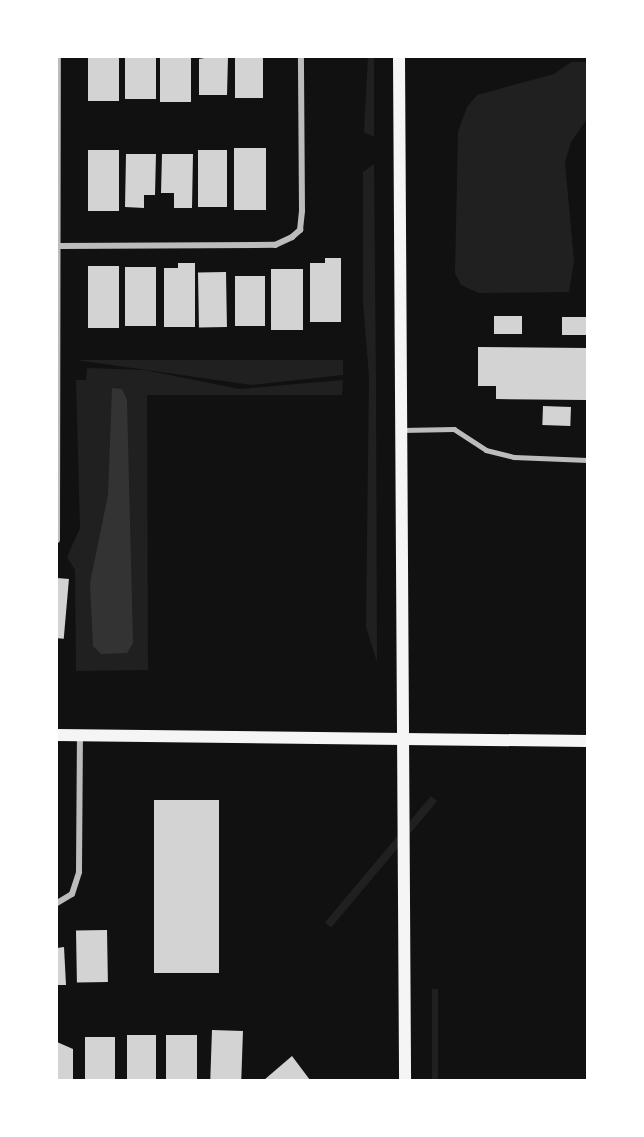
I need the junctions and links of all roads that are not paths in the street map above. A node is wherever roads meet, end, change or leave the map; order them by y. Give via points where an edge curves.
1 (58, 57) edge
2 (301, 57) edge
3 (399, 57) edge
4 (59, 246) junction
5 (402, 430) junction
6 (587, 460) edge
7 (57, 540) edge
8 (57, 735) edge
9 (80, 736) junction
10 (404, 740) junction
11 (587, 741) edge
12 (57, 903) edge
13 (405, 1080) edge

1 - 4 street
2 - 4 street via 300,230 275,244
3 - 5 main road
4 - 7 street
5 - 6 lane via 459,431 486,450 506,456
5 - 10 main road
8 - 9 main road
9 - 10 main road
9 - 12 street via 79,872 72,894
10 - 11 main road
10 - 13 main road

